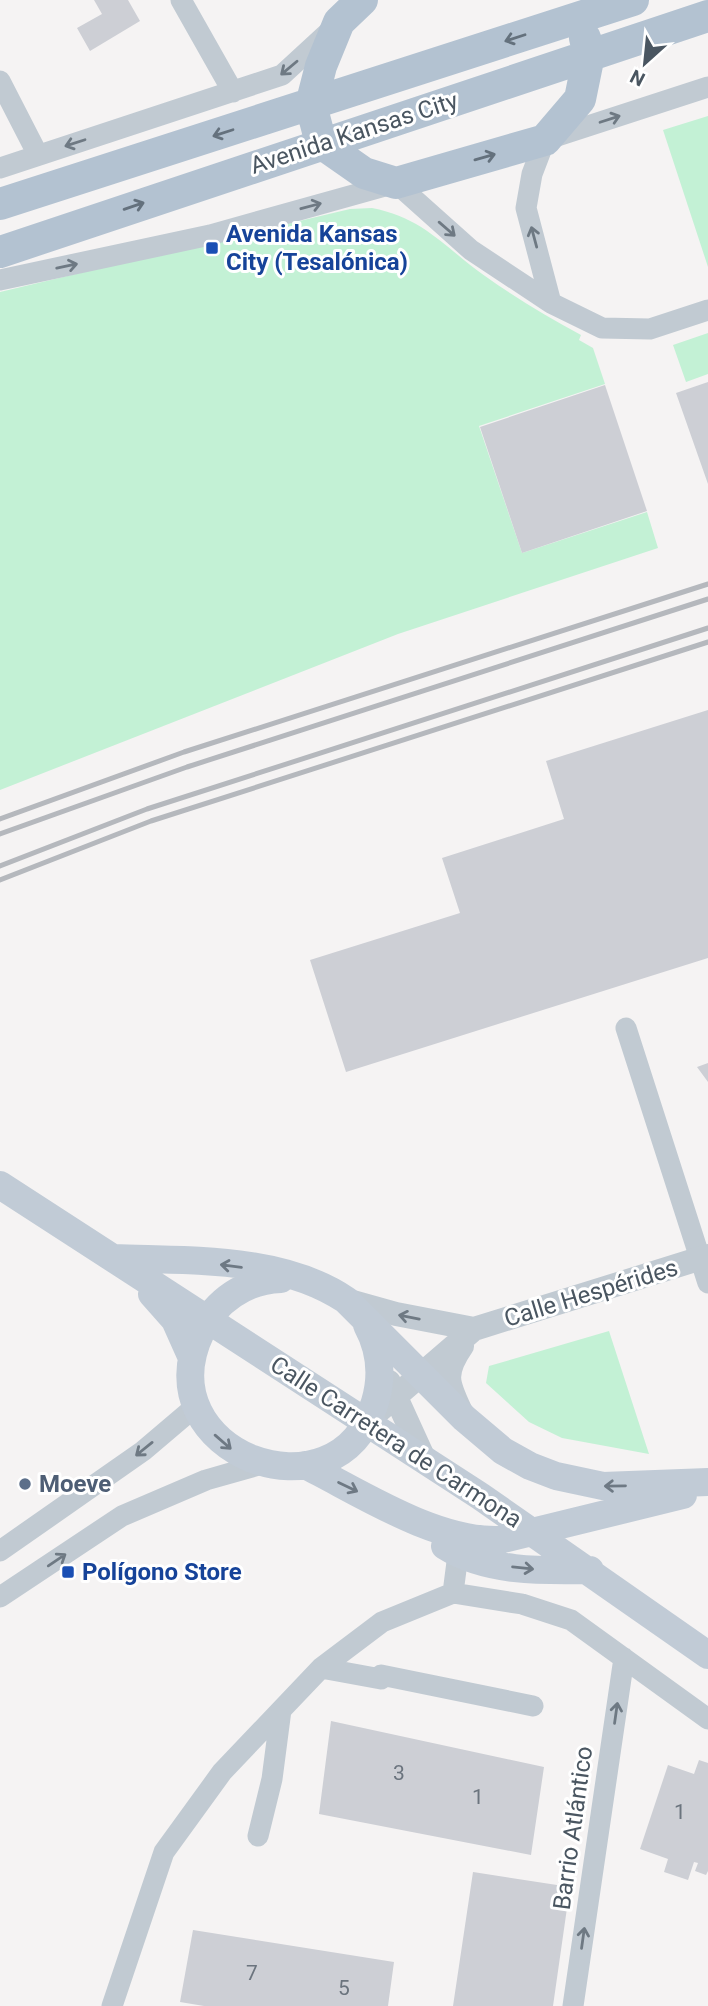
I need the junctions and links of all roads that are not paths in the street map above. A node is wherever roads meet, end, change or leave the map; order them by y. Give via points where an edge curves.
1 (181, 0) edge
2 (362, 0) edge
3 (633, 0) edge
4 (575, 8) edge
5 (342, 11) edge
6 (708, 16) edge
7 (589, 55) junction
8 (0, 81) edge
9 (708, 87) edge
10 (233, 92) junction
11 (311, 105) junction
12 (545, 140) junction
13 (321, 143) junction
14 (38, 155) junction
15 (0, 167) edge
16 (396, 183) junction
17 (0, 204) edge
18 (0, 252) edge
19 (0, 281) edge
20 (551, 303) junction
21 (708, 310) edge
22 (626, 1028) dead end
23 (0, 1185) edge
24 (704, 1257) edge
25 (119, 1262) junction
26 (298, 1279) junction
27 (708, 1283) edge
28 (346, 1300) junction
29 (207, 1319) junction
30 (474, 1329) junction
31 (192, 1358) junction
32 (379, 1360) junction
33 (421, 1375) junction
34 (396, 1396) junction
35 (196, 1406) junction
36 (464, 1418) junction
37 (366, 1422) junction
38 (425, 1461) junction
39 (262, 1464) junction
40 (305, 1465) junction
41 (708, 1485) edge
42 (391, 1509) junction
43 (533, 1532) junction
44 (0, 1550) edge
45 (458, 1554) junction
46 (590, 1570) junction
47 (453, 1593) junction
48 (0, 1597) edge
49 (708, 1654) edge
50 (624, 1658) junction
51 (321, 1668) junction
52 (533, 1706) dead end
53 (281, 1710) junction
54 (708, 1719) edge
55 (258, 1836) dead end
56 (112, 2006) edge
57 (573, 2006) edge

1 - 10 street
2 - 5 main road
3 - 4 main road, Avenida Kansas City
4 - 7 main road
4 -> 11 main road, Avenida Kansas City
5 -> 10 street via 282,75
5 - 11 main road
6 - 7 main road, Avenida Kansas City
7 - 12 main road via 580,99
7 - 13 main road, Avenida Kansas City
8 - 14 street
12 -> 9 street
10 -> 14 street
11 - 13 main road
11 -> 17 main road, Avenida Kansas City
16 -> 12 main road
20 -> 12 street via 526,208
13 - 16 main road via 364,173
18 -> 13 main road, Avenida Kansas City
14 - 15 street
19 -> 16 street via 210,235
16 -> 20 street via 471,250
20 - 21 street via 602,328 650,329
22 - 24 street
23 - 25 main road, Calle Carretera de Carmona
24 - 27 street
24 - 30 street, Calle Hespérides
26 -> 25 main road via 268,1270 175,1258
25 - 29 main road, Calle Carretera de Carmona
25 - 31 main road via 175,1320
26 - 28 main road
26 - 29 main road via 276,1279 237,1291
30 -> 28 street
28 - 32 main road via 368,1327
28 - 33 main road
29 - 31 main road
29 - 37 main road, Calle Carretera de Carmona
30 - 33 street
30 - 36 street via 450,1363 447,1377
31 - 35 main road
32 - 34 street
32 - 37 main road via 378,1392
33 - 34 street
33 - 36 main road
34 - 37 street
34 - 38 street
35 -> 39 main road via 222,1443
35 -> 44 street via 143,1451
41 -> 36 main road via 603,1486 556,1476 503,1451
37 - 38 main road, Calle Carretera de Carmona
37 - 40 main road via 341,1450
38 - 43 main road, Calle Carretera de Carmona
39 - 40 main road
48 -> 39 street via 122,1516 206,1480
40 -> 42 main road
41 - 43 main road
42 - 43 main road via 481,1541
42 - 45 main road
43 - 46 main road, Calle Carretera de Carmona
45 -> 46 main road via 516,1568
45 - 47 street
46 - 49 main road, Calle Carretera de Carmona
47 - 50 street via 522,1604 571,1620
47 - 51 street via 382,1622
50 - 54 street
57 -> 50 street, Barrio Atlántico
51 - 52 street via 381,1679 381,1675
51 - 53 street
53 - 55 street via 272,1779
53 - 56 street via 222,1772 164,1852

